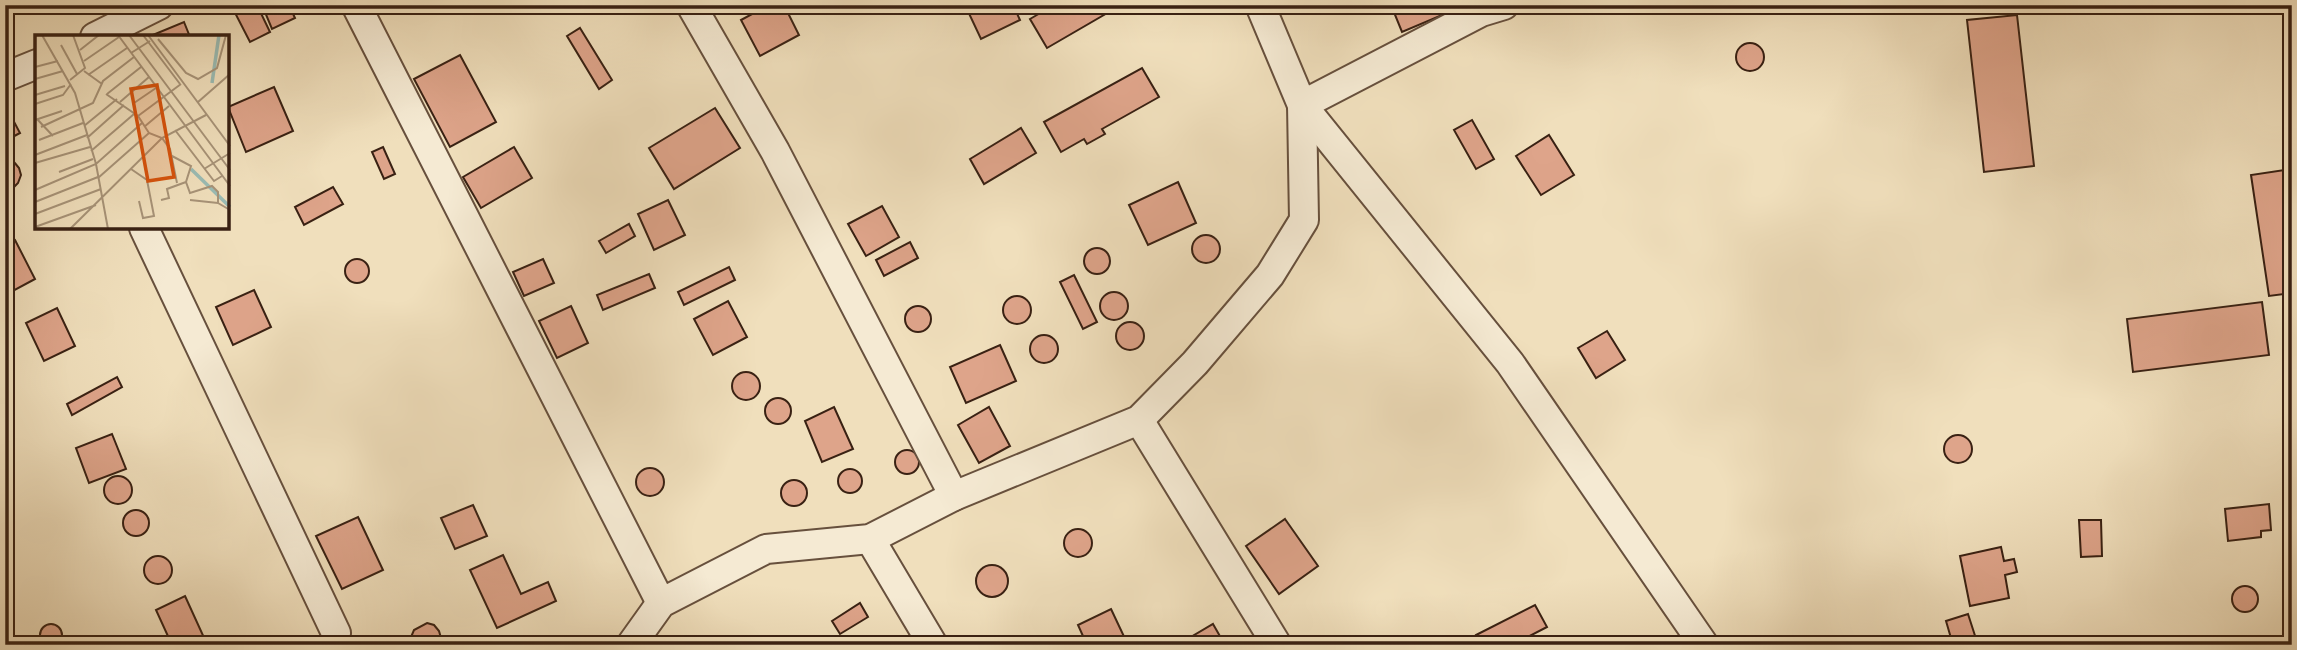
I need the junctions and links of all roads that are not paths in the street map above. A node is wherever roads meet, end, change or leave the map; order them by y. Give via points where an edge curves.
1 (159, 5) edge
2 (356, 5) edge
3 (691, 5) edge
4 (1260, 5) edge
5 (1504, 5) edge
6 (99, 35) edge
7 (35, 65) edge
8 (5, 77) edge
9 (1302, 105) junction
10 (144, 229) edge
11 (1139, 420) junction
12 (954, 496) junction
13 (870, 539) junction
14 (661, 603) junction
15 (336, 633) dead end
16 (631, 645) edge
17 (933, 645) edge
18 (1277, 645) edge
19 (1704, 645) edge

1 - 6 street
2 - 14 street
3 - 12 street via 775,151
4 - 9 street
5 - 9 street via 1481,12
7 - 8 street
9 - 11 street via 1304,220 1261,285
9 - 19 street via 1510,363
10 - 15 street
11 - 12 street
11 - 18 street
12 - 13 street
13 - 14 street via 766,549
13 - 17 street
14 - 16 street

